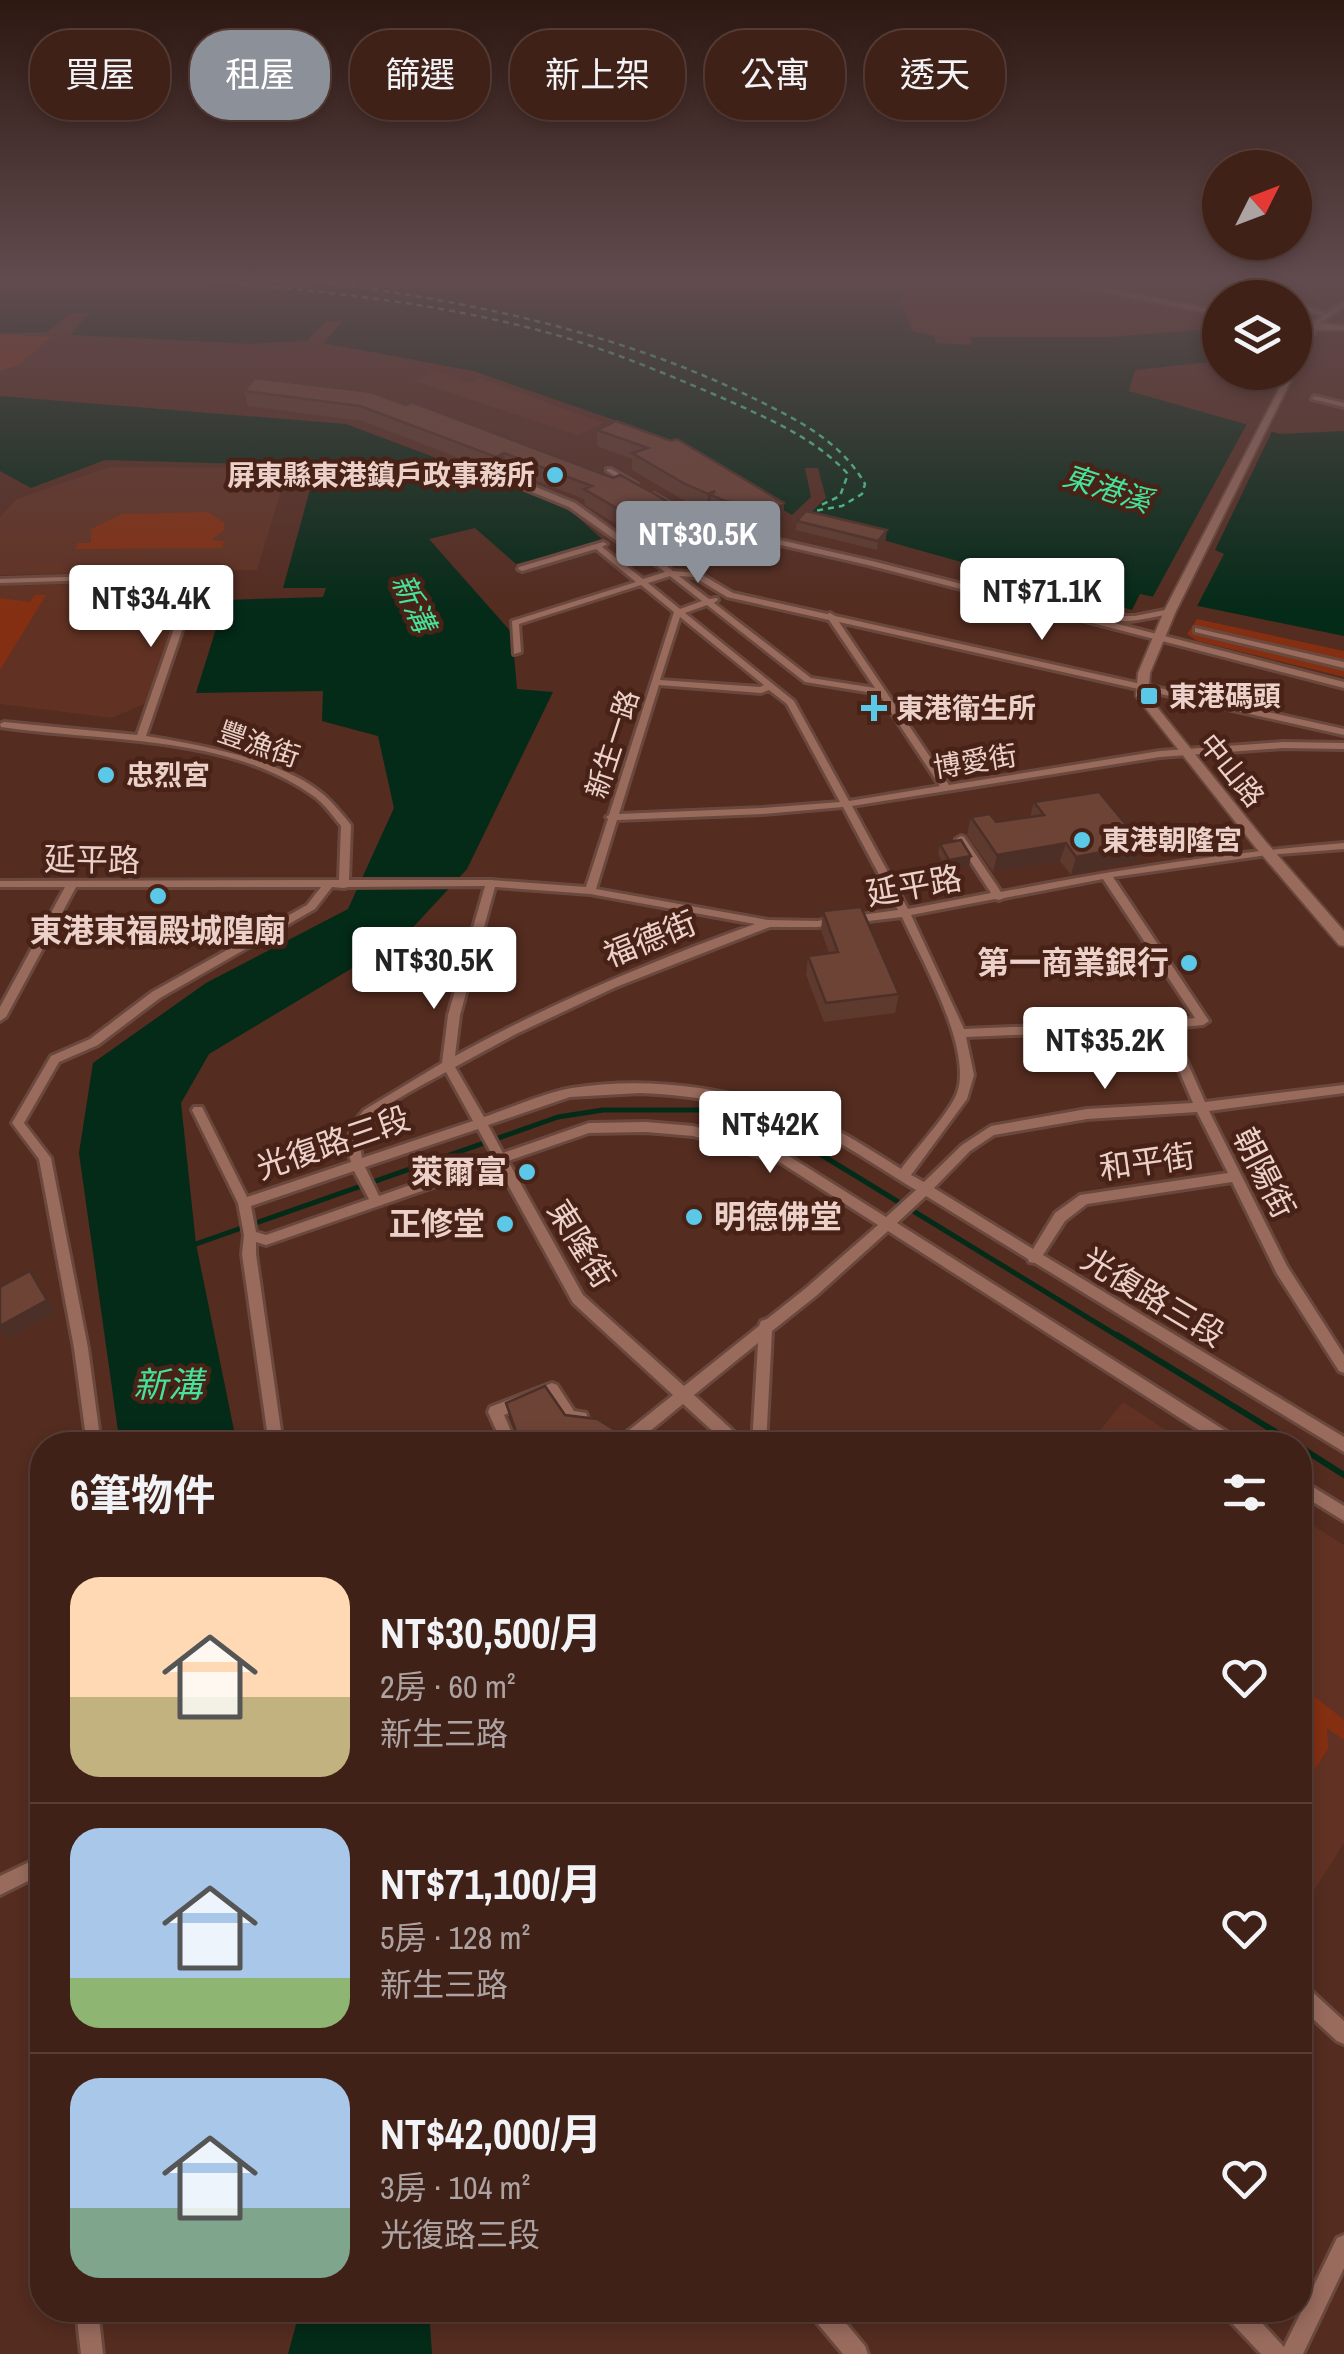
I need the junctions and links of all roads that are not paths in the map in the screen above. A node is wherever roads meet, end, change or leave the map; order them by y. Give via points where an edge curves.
1 (1284, 390) edge
2 (1314, 398) dead end
3 (1344, 405) edge
4 (609, 470) dead end
5 (512, 481) dead end
6 (692, 517) junction
7 (620, 539) junction
8 (597, 546) junction
9 (649, 554) junction
10 (522, 569) dead end
11 (672, 572) junction
12 (0, 581) edge
13 (642, 582) junction
14 (730, 595) junction
15 (707, 603) junction
16 (1170, 611) junction
17 (678, 613) junction
18 (830, 615) junction
19 (1107, 618) junction
20 (1198, 630) dead end
21 (1161, 637) junction
22 (517, 652) dead end
23 (1344, 665) edge
24 (656, 682) junction
25 (1143, 685) junction
26 (770, 686) junction
27 (1344, 686) edge
28 (882, 692) junction
29 (1, 727) edge
30 (1344, 732) edge
31 (140, 739) junction
32 (1344, 746) edge
33 (1184, 751) junction
34 (946, 788) junction
35 (849, 804) junction
36 (611, 816) junction
37 (960, 839) edge
38 (1344, 846) edge
39 (1267, 852) junction
40 (1106, 876) junction
41 (491, 883) junction
42 (0, 884) edge
43 (328, 885) junction
44 (344, 885) junction
45 (71, 886) junction
46 (590, 891) junction
47 (999, 896) junction
48 (905, 913) junction
49 (768, 924) junction
50 (1344, 941) edge
51 (0, 1017) edge
52 (1165, 1024) junction
53 (960, 1032) junction
54 (448, 1064) junction
55 (1344, 1089) edge
56 (1201, 1107) junction
57 (198, 1110) dead end
58 (481, 1126) junction
59 (497, 1153) junction
60 (356, 1165) junction
61 (903, 1176) junction
62 (1236, 1177) junction
63 (924, 1189) junction
64 (376, 1201) junction
65 (243, 1207) junction
66 (887, 1223) junction
67 (250, 1235) junction
68 (1034, 1258) junction
69 (766, 1325) junction
70 (1344, 1367) edge
71 (681, 1394) junction
72 (596, 1422) edge
73 (92, 1432) edge
74 (274, 1432) edge
75 (504, 1432) edge
76 (636, 1432) edge
77 (723, 1432) edge
78 (759, 1432) edge
79 (1215, 1432) edge
80 (1344, 1445) edge
81 (1312, 1494) edge
82 (1344, 1514) edge
83 (30, 1871) edge
84 (0, 1886) edge
85 (1312, 2005) edge
86 (1344, 2034) edge
87 (1344, 2245) edge
88 (1312, 2312) edge
89 (88, 2322) edge
90 (831, 2322) edge
91 (1246, 2322) edge
92 (1307, 2322) edge
93 (92, 2354) edge
94 (857, 2354) edge
95 (1276, 2354) edge
96 (1292, 2354) edge

1 - 16 street
2 - 3 street
4 - 6 street
5 - 7 street via 572,506
6 - 9 street
6 - 19 street
6 - 21 street via 698,524
7 - 8 street
7 - 9 street
8 - 10 street
8 - 13 street
9 - 11 street
11 - 13 street
11 - 14 street via 696,575
11 - 15 street
12 - 31 street via 197,574
13 - 17 street
13 - 22 street via 515,624
14 - 15 street
14 - 18 street
15 - 17 street
15 - 28 street via 808,680
16 - 19 street
16 - 21 street
17 - 24 street, 新生一路
17 - 26 street
18 - 25 street
18 - 28 street
19 - 21 street
20 - 23 street
21 - 25 street
21 - 27 street
24 - 26 street
24 - 36 street, 新生一路
25 - 30 street
25 - 33 street, 中山路 via 1152,713
26 - 35 street via 802,718
28 - 34 street
29 - 31 street, 豐漁街
31 - 44 street, 豐漁街 via 202,748 313,790 346,825
32 - 33 street, 博愛街 via 1276,742
33 - 34 street, 博愛街
33 - 39 street, 中山路
34 - 35 street, 博愛街
35 - 36 street, 博愛街
35 - 48 street
36 - 46 street, 新生一路
37 - 47 street
38 - 39 street, 延平路
39 - 40 street, 延平路
39 - 50 street, 中山路
40 - 47 street, 延平路
40 - 52 street via 1203,1021
41 - 44 street, 延平路
41 - 46 street, 延平路
41 - 54 street via 454,1015
42 - 45 street, 延平路
43 - 44 street, 延平路
43 - 45 street, 延平路
43 - 73 street via 302,914 156,995 94,1042 55,1059 18,1123 45,1158
45 - 51 street
46 - 49 street, 延平路
47 - 48 street, 延平路
48 - 49 street, 延平路
48 - 53 street
49 - 54 street, 福德街 via 566,1004
52 - 53 street
52 - 56 street, 朝陽街
53 - 61 street via 968,1075 962,1099
54 - 58 street
54 - 60 street, 福德街 via 357,1124
55 - 56 street
56 - 62 street, 朝陽街
56 - 63 street via 1002,1127 966,1148
57 - 65 street
58 - 59 street, 東隆街
58 - 60 street, 光復路三段
58 - 61 street, 光復路三段 via 570,1093 622,1086 694,1090 795,1115
59 - 64 street, 光復路三段
59 - 66 street, 光復路三段 via 588,1128 693,1132 785,1158
59 - 71 street, 東隆街 via 578,1299
60 - 64 street
60 - 65 street, 光復路三段
61 - 63 street, 光復路三段
62 - 68 street, 和平街 via 1084,1199 1060,1217
62 - 70 street, 朝陽街 via 1282,1270
63 - 66 street
63 - 68 street, 光復路三段
64 - 67 street, 光復路三段 via 266,1240
65 - 67 street, 光復路三段
66 - 69 street
66 - 79 street, 光復路三段
67 - 74 street
68 - 80 street, 光復路三段
69 - 71 street
69 - 78 street
71 - 76 street
71 - 77 street, 東隆街
72 - 75 street via 570,1418 552,1390 494,1412
81 - 82 street
83 - 84 street
85 - 86 street
87 - 88 street
89 - 93 street
90 - 94 street
91 - 95 street
92 - 96 street

